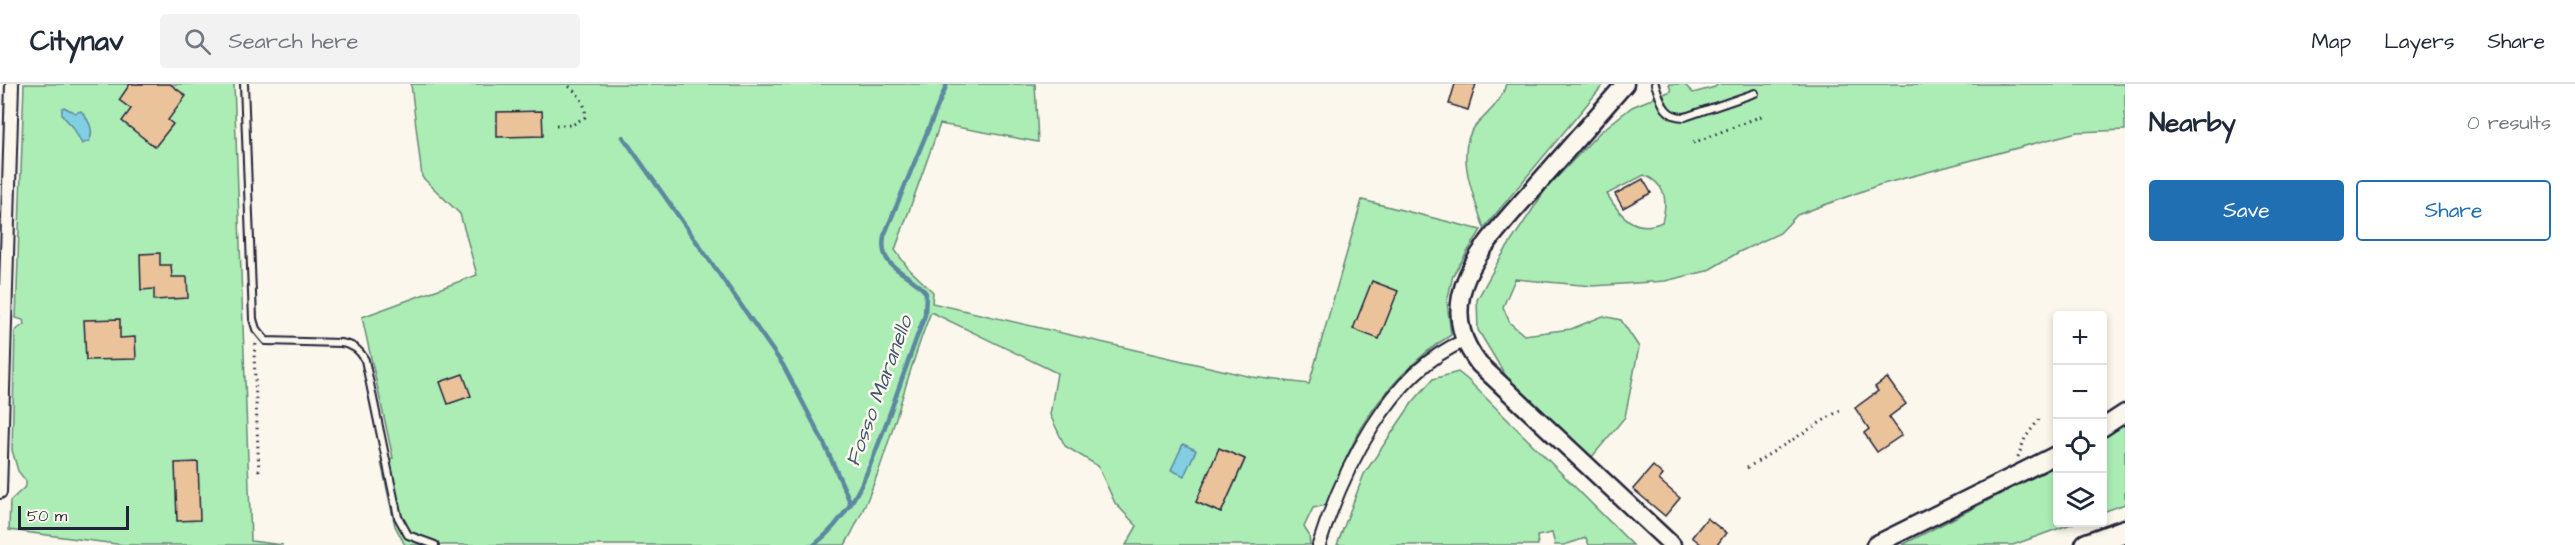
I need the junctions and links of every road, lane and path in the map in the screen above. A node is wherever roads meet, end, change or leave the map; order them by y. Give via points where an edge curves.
1 (12, 84) edge
2 (243, 84) edge
3 (566, 84) edge
4 (1625, 84) edge
5 (1655, 84) edge
6 (1755, 93) dead end
7 (1764, 115) dead end
8 (556, 126) dead end
9 (1692, 143) dead end
10 (260, 337) junction
11 (1464, 341) junction
12 (3, 345) edge
13 (1842, 409) dead end
14 (2125, 413) edge
15 (2040, 418) dead end
16 (2107, 425) edge
17 (2053, 456) edge
18 (1747, 468) dead end
19 (259, 474) dead end
20 (2018, 474) junction
21 (0, 492) edge
22 (2125, 531) edge
23 (435, 545) edge
24 (1319, 545) edge
25 (1672, 545) edge
26 (1875, 545) edge
27 (2087, 545) edge

1 - 12 street
2 - 10 lane via 253,319
3 - 8 path via 580,97 585,117 572,125
4 - 11 main road via 1479,255 1461,294 1460,328
5 - 6 lane via 1664,108 1678,117
7 - 9 path
10 - 19 path via 254,353
10 - 23 lane via 276,343 341,343 360,350 398,518 408,535
11 - 24 street via 1449,347 1406,384 1368,433
11 - 25 main road via 1479,363
12 - 21 street
13 - 18 path
14 - 16 main road
15 - 20 path via 2018,453
17 - 20 main road
20 - 26 main road
22 - 27 highway

